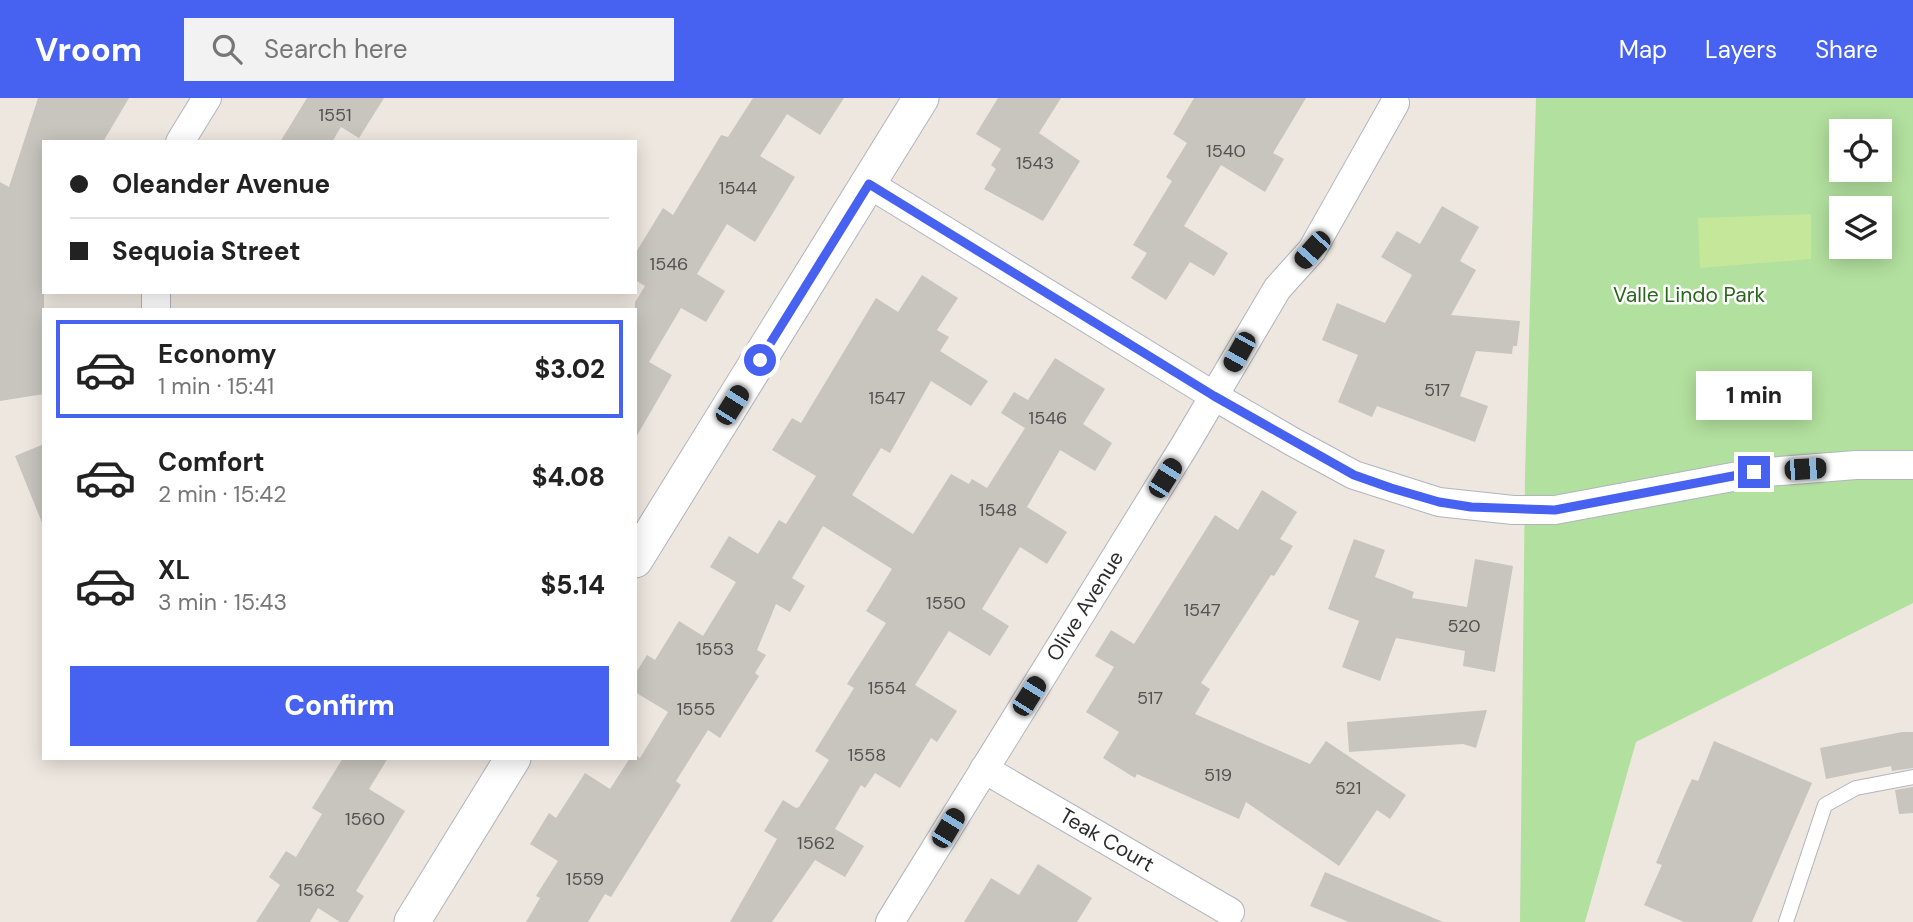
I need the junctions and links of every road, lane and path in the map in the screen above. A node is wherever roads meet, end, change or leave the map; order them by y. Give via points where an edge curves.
1 (206, 98) edge
2 (921, 98) edge
3 (1395, 103) dead end
4 (181, 140) edge
5 (869, 184) junction
6 (1214, 396) junction
7 (1913, 465) edge
8 (637, 557) edge
9 (512, 760) edge
10 (984, 769) junction
11 (1913, 777) edge
12 (1230, 912) dead end
13 (412, 922) edge
14 (890, 922) edge
15 (1786, 922) edge

1 - 4 street
2 - 5 street
3 - 6 street, Olive Avenue via 1312,250 1277,289
5 - 6 street
5 - 8 street
6 - 7 street via 1354,475 1439,502 1471,507 1555,510 1754,472
6 - 10 street, Olive Avenue
9 - 13 street
10 - 12 street, Teak Court
10 - 14 street, Olive Avenue
11 - 15 lane via 1856,788 1825,805

